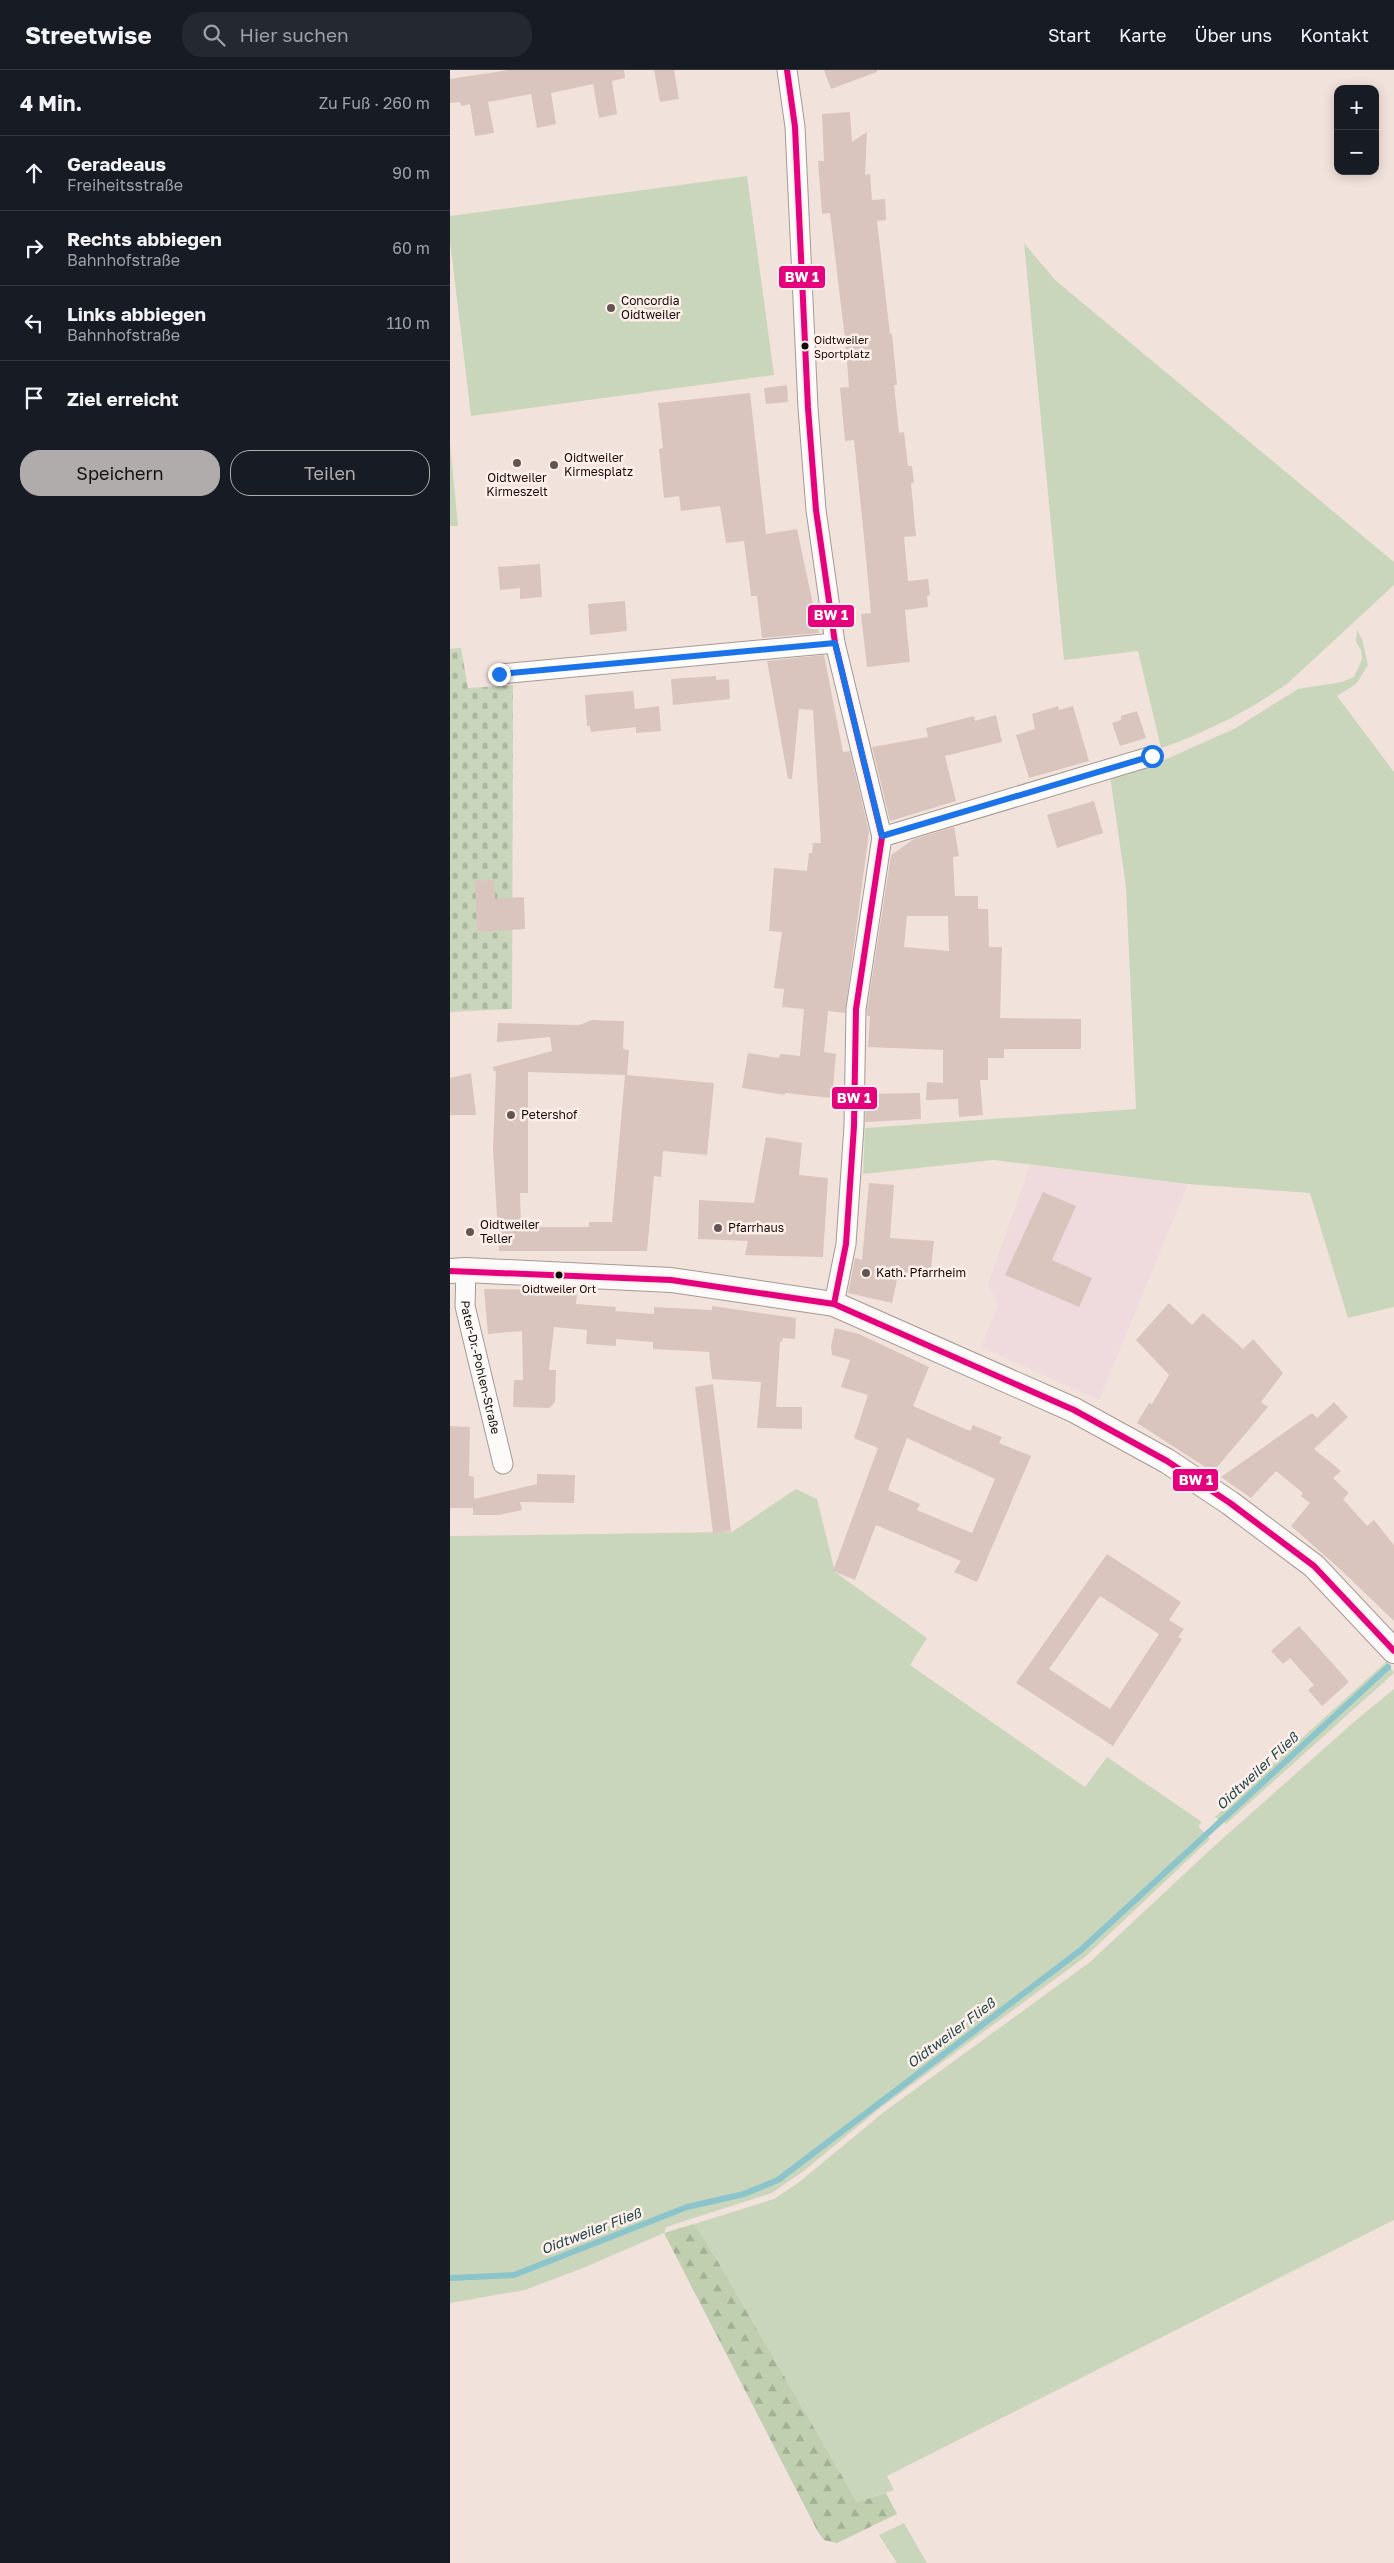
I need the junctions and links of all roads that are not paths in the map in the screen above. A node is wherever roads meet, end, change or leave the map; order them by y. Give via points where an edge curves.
1 (787, 70) edge
2 (835, 643) junction
3 (499, 674) dead end
4 (1152, 756) dead end
5 (882, 836) junction
6 (458, 1271) edge
7 (834, 1304) junction
8 (503, 1464) dead end
9 (1394, 1651) edge

1 - 2 street via 795,127 816,510
2 - 3 street
2 - 5 street
4 - 5 street
5 - 7 street via 856,1009 854,1126 846,1244
6 - 7 street via 671,1280
6 - 8 street, Pater-Dr.-Pohlen-Straße
7 - 9 street via 1074,1410 1167,1460 1314,1566

